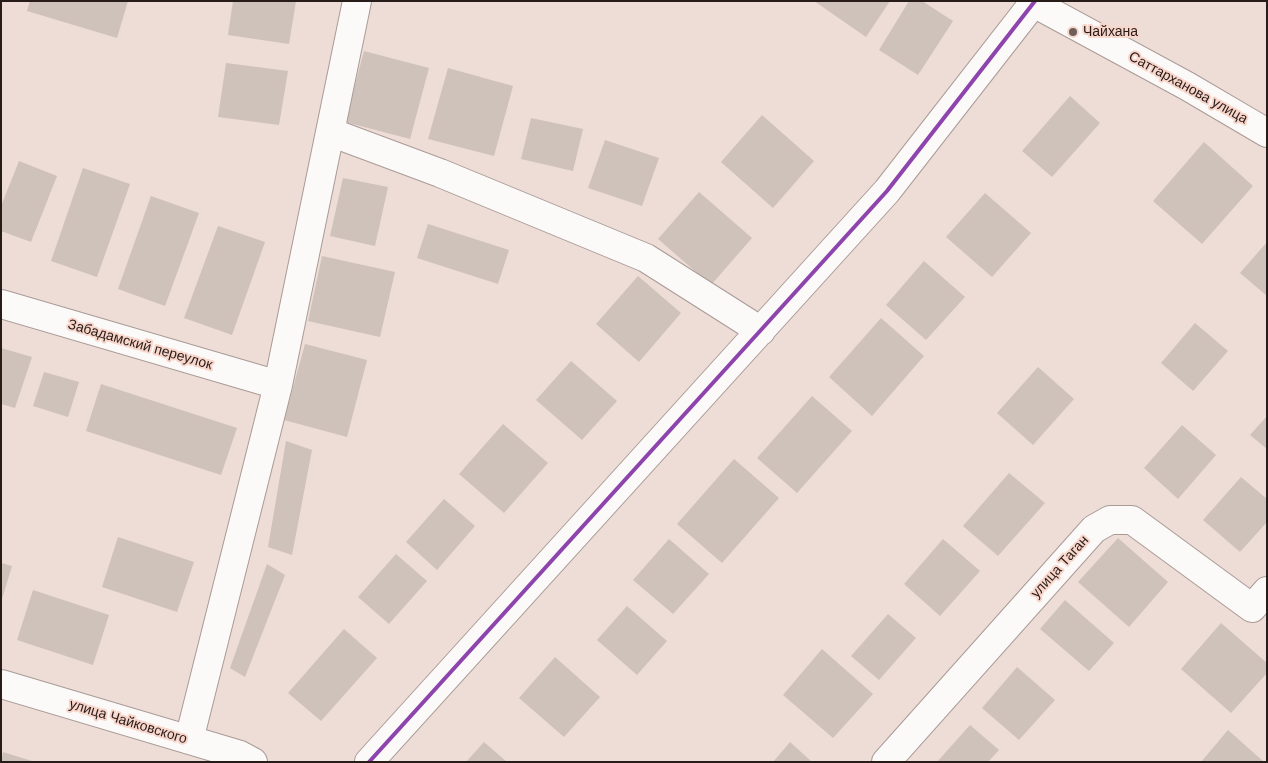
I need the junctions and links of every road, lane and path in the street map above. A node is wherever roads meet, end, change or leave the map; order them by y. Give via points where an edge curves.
1 (357, 1) edge
2 (1033, 2) edge
3 (330, 132) junction
4 (1267, 133) edge
5 (1, 304) edge
6 (761, 331) junction
7 (278, 385) junction
8 (1262, 607) edge
9 (1, 684) edge
10 (189, 740) junction
11 (253, 762) edge
12 (369, 762) edge
13 (886, 762) edge

1 - 3 street
2 - 4 street, Саттарханова улица
2 - 6 street via 887,191
3 - 6 street via 440,173 646,258
3 - 7 street
5 - 7 street, Забадамский переулок
6 - 12 street
7 - 10 street
8 - 13 street, улица Таган via 1132,520 1110,520 1094,529
9 - 10 street, улица Чайковского
10 - 11 street, улица Чайковского

